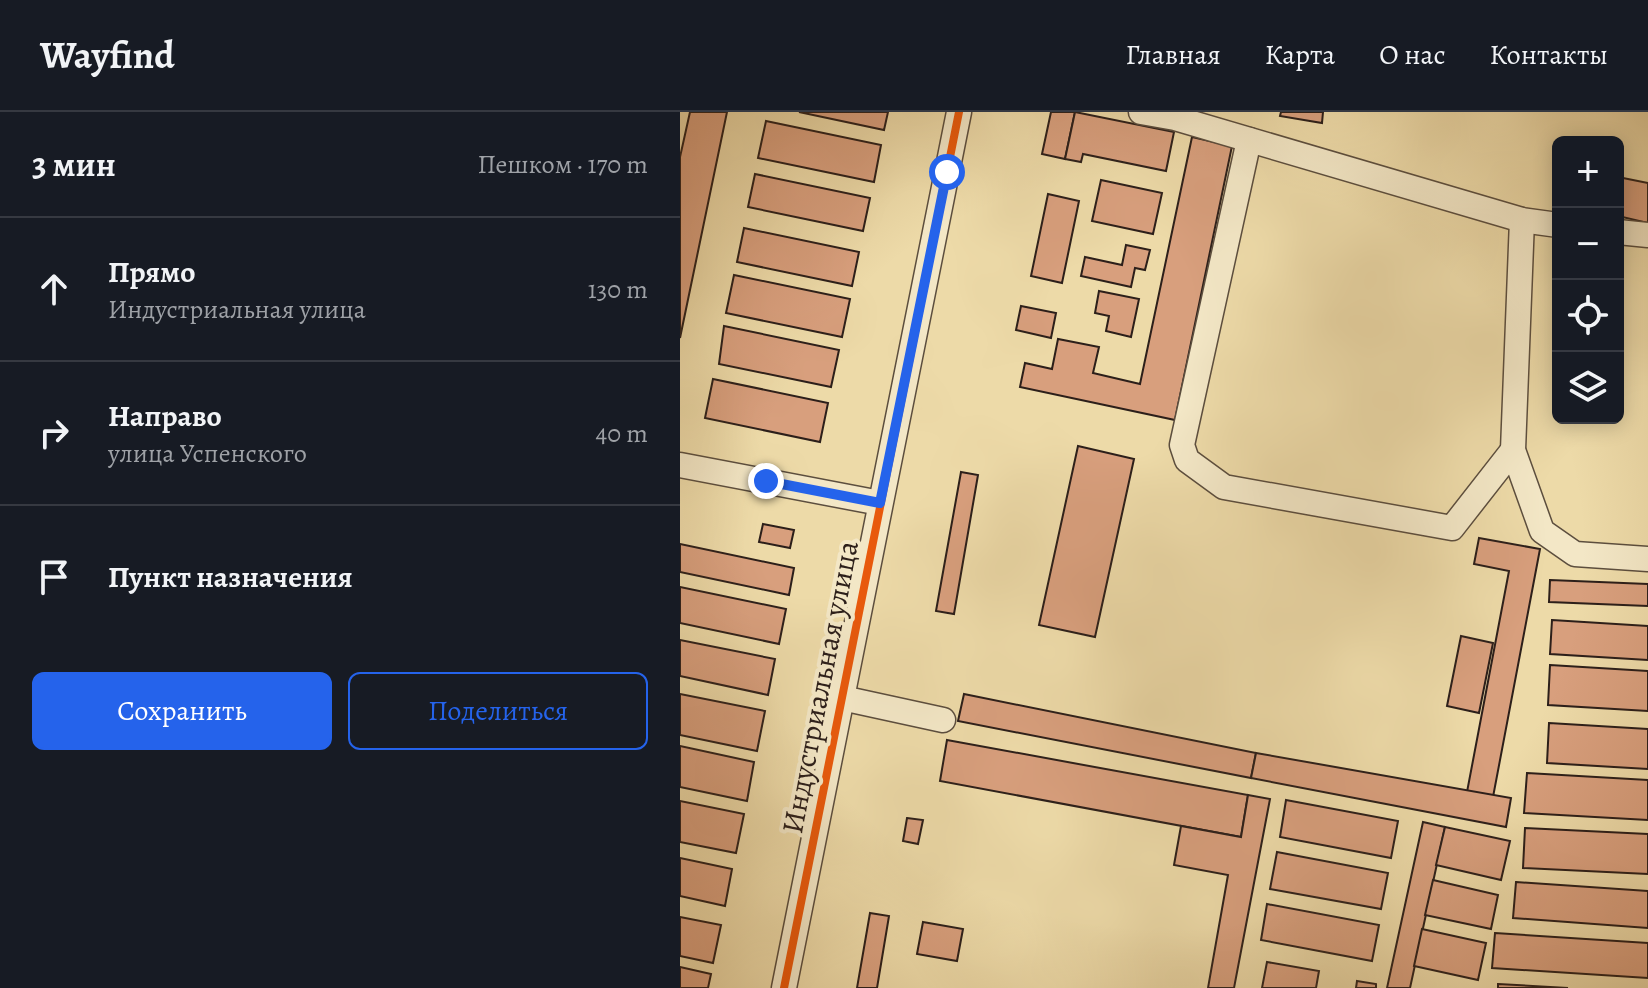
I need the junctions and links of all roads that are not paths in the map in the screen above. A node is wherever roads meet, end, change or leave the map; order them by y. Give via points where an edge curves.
1 (959, 112) edge
2 (1141, 112) edge
3 (1176, 115) edge
4 (1249, 140) junction
5 (1522, 220) junction
6 (1552, 224) edge
7 (1624, 233) edge
8 (1648, 235) edge
9 (1513, 450) junction
10 (680, 465) edge
11 (880, 503) junction
12 (1648, 559) edge
13 (842, 698) junction
14 (943, 720) dead end
15 (784, 988) edge

1 - 11 street, Индустриальная улица
2 - 3 street
3 - 4 street
4 - 5 street
4 - 9 street via 1182,445 1187,460 1224,487 1452,528
5 - 6 street
5 - 9 street
7 - 8 street
9 - 12 street via 1542,531 1575,554
10 - 11 street
11 - 13 street, Индустриальная улица
13 - 14 street
13 - 15 street, Индустриальная улица

